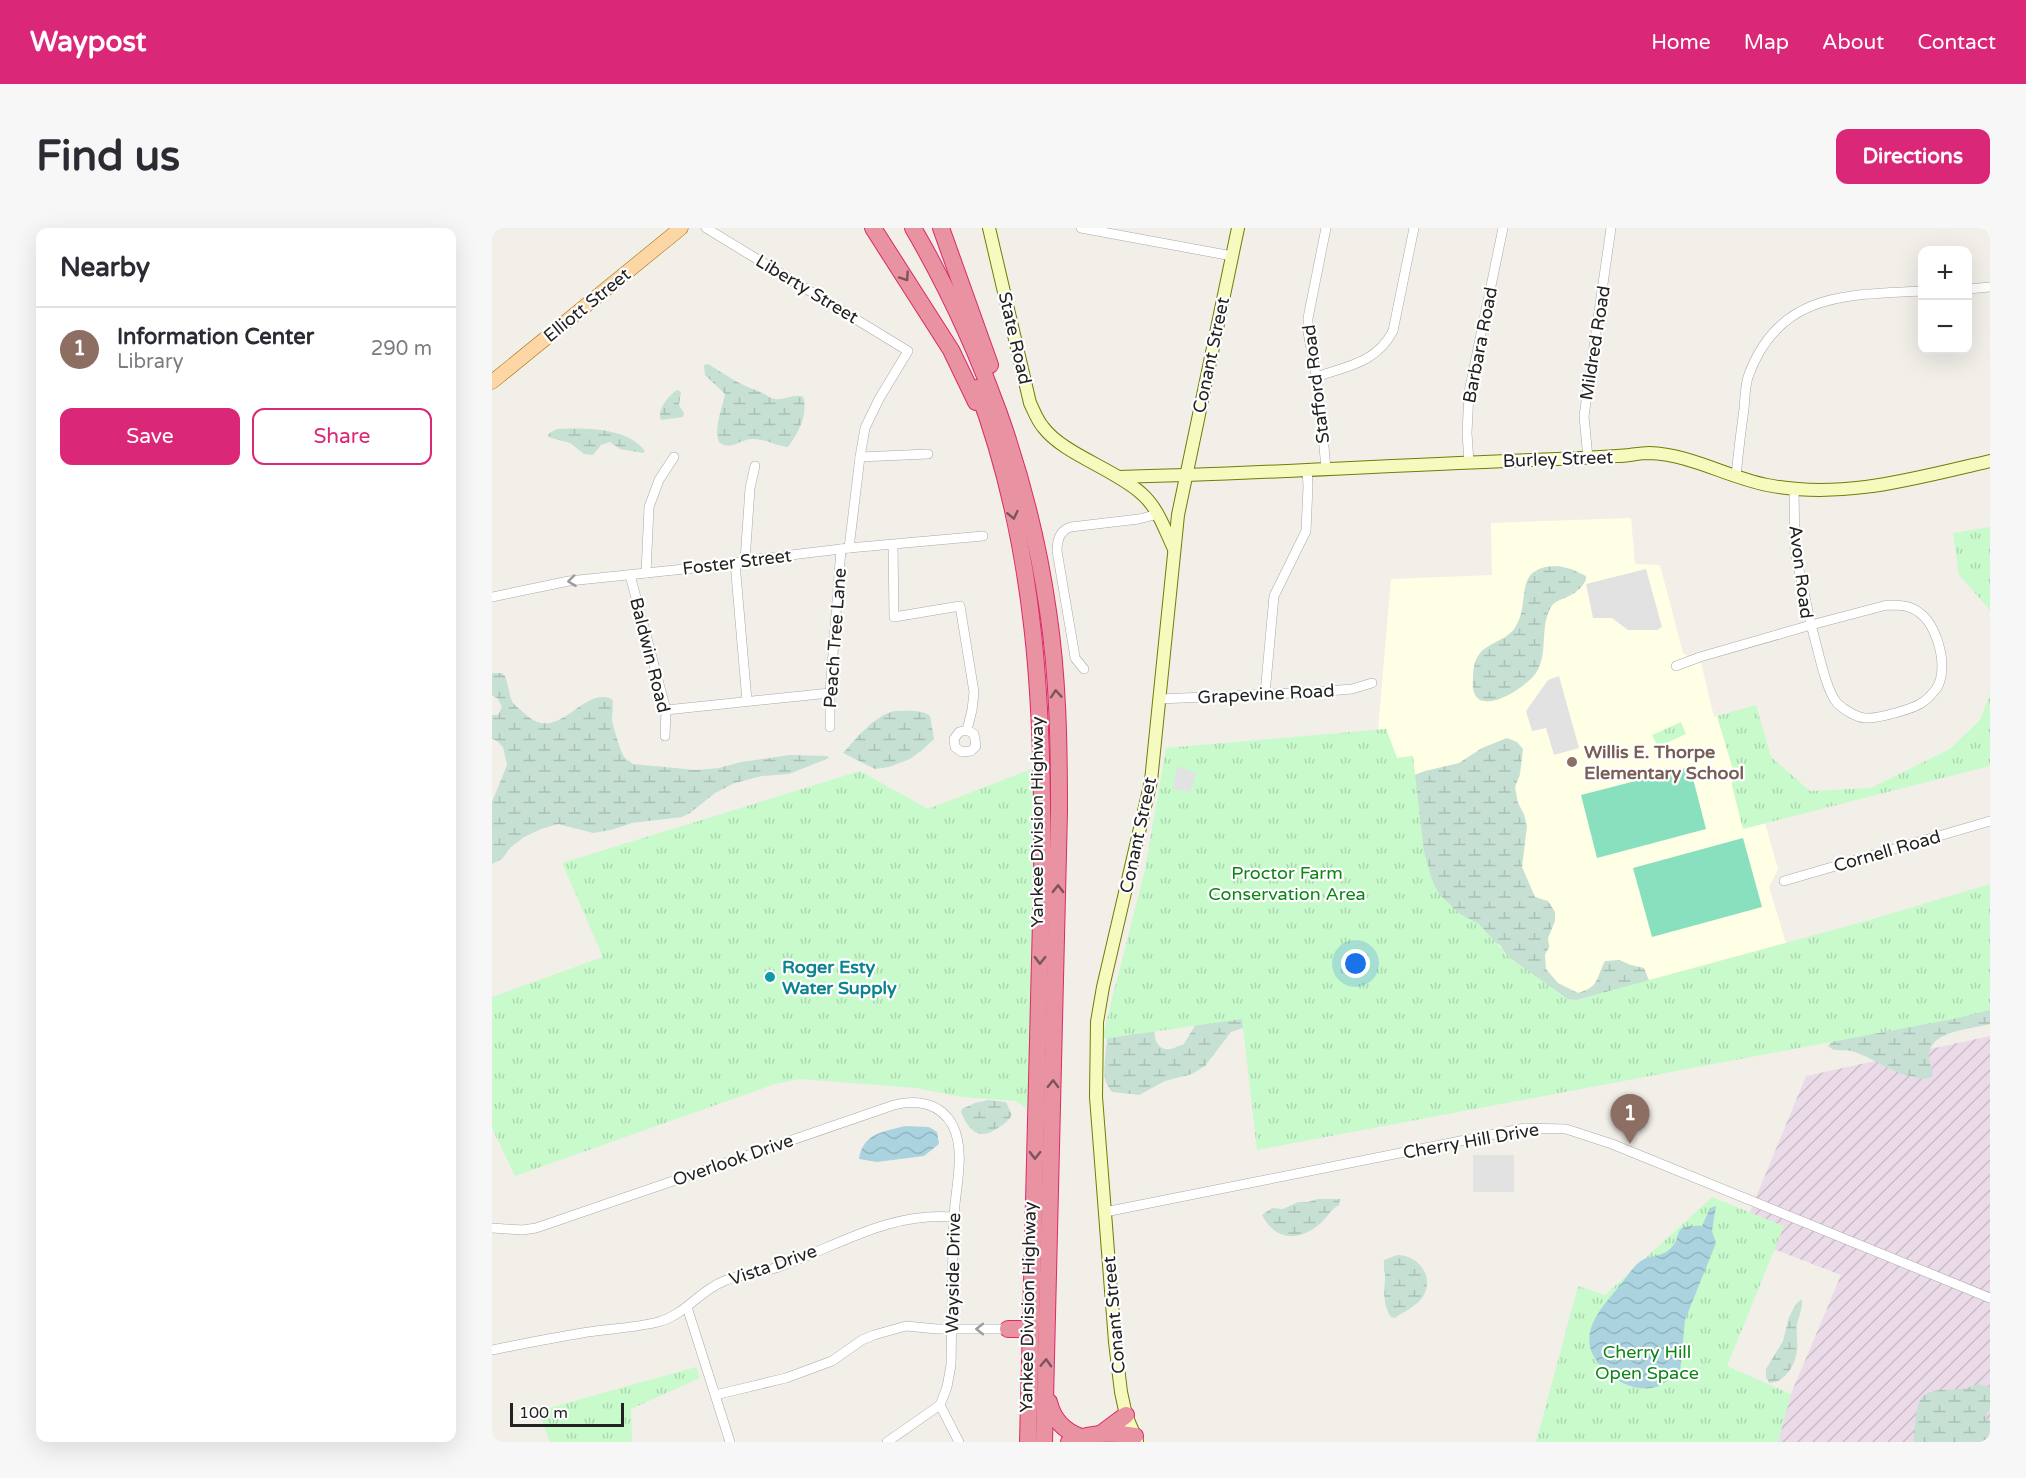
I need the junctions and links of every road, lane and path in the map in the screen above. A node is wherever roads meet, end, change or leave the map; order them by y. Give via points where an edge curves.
1 (681, 228) edge
2 (706, 228) edge
3 (873, 228) edge
4 (900, 228) edge
5 (913, 228) edge
6 (941, 228) edge
7 (989, 228) edge
8 (1081, 228) edge
9 (1238, 228) edge
10 (1326, 228) edge
11 (1414, 228) edge
12 (1503, 228) edge
13 (1611, 228) edge
14 (1232, 256) junction
15 (1990, 287) edge
16 (1972, 289) edge
17 (1918, 291) edge
18 (908, 351) joint
19 (1316, 377) junction
20 (492, 382) edge
21 (928, 454) dead end
22 (674, 457) dead end
23 (860, 457) junction
24 (1587, 458) junction
25 (1990, 461) edge
26 (1469, 462) junction
27 (755, 466) dead end
28 (1326, 469) junction
29 (1307, 471) junction
30 (1018, 474) junction
31 (1186, 475) junction
32 (1119, 477) junction
33 (1736, 477) junction
34 (1794, 488) junction
35 (1008, 492) junction
36 (1158, 514) junction
37 (983, 536) dead end
38 (893, 545) junction
39 (845, 549) junction
40 (1174, 550) junction
41 (740, 562) junction
42 (646, 573) junction
43 (630, 574) junction
44 (492, 597) edge
45 (1811, 625) junction
46 (1676, 666) dead end
47 (1084, 669) dead end
48 (1372, 684) dead end
49 (830, 693) junction
50 (1265, 694) junction
51 (1160, 699) junction
52 (747, 701) junction
53 (666, 710) junction
54 (830, 727) dead end
55 (967, 730) dead end
56 (665, 736) dead end
57 (1990, 821) edge
58 (1784, 881) dead end
59 (958, 1138) joint
60 (1105, 1212) junction
61 (954, 1217) junction
62 (492, 1228) edge
63 (1990, 1298) edge
64 (687, 1308) junction
65 (952, 1329) junction
66 (1008, 1329) joint
67 (1030, 1329) junction
68 (492, 1350) edge
69 (1046, 1390) junction
70 (715, 1395) junction
71 (940, 1405) junction
72 (1028, 1408) junction
73 (1126, 1414) junction
74 (1102, 1433) junction
75 (1075, 1439) edge
76 (1136, 1439) edge
77 (730, 1442) edge
78 (887, 1442) edge
79 (959, 1442) edge
80 (1021, 1442) edge
81 (1028, 1442) edge
82 (1044, 1442) edge

1 - 20 main road, Elliott Street
2 - 18 street, Liberty Street
3 -> 35 highway via 963,372
4 - 35 highway, Yankee Division Highway via 966,361
5 - 30 highway, Yankee Division Highway via 961,320
6 - 30 highway via 985,348 1012,438
7 - 32 main road, State Road via 1030,403 1043,428
8 - 14 street
9 - 14 main road, Conant Street
10 - 19 street, Stafford Road via 1308,318
11 - 19 street via 1388,340 1365,361
12 - 26 street, Barbara Road via 1469,392
13 - 24 street, Mildred Road via 1584,416
14 - 31 main road, Conant Street
15 - 16 street
17 - 33 street via 1834,298 1814,304 1770,337 1748,379
18 - 23 street, Peach Tree Lane via 871,414
19 - 28 street, Stafford Road
21 - 23 street
22 - 42 street via 659,480 649,507
23 - 39 street, Peach Tree Lane
24 - 26 main road, Burley Street
24 - 33 main road, Burley Street via 1647,453 1670,456
25 - 34 main road, Burley Street via 1852,489
26 - 28 main road, Burley Street
27 - 41 street
28 - 29 main road, Burley Street
29 - 31 main road, Burley Street
29 - 50 street via 1306,531 1274,596
69 -> 30 highway, Yankee Division Highway via 1059,754 1048,612 1033,527
31 - 32 main road, Burley Street
31 - 40 main road, Conant Street
32 - 36 main road via 1142,494
33 - 34 main road, Burley Street
34 - 45 street, Avon Road via 1795,551
35 -> 67 highway, Yankee Division Highway via 1034,633 1043,798
36 - 40 main road
36 - 47 street via 1071,527 1058,538 1074,651
37 - 38 street, Foster Street
38 - 39 street, Foster Street
38 - 55 street via 894,617 960,606 974,692
39 - 41 street, Foster Street
39 - 49 street, Peach Tree Lane
40 - 51 main road, Conant Street
41 - 42 street, Foster Street
41 - 52 street
42 - 43 street, Foster Street
43 -> 44 street, Foster Street via 559,582
43 - 53 street, Baldwin Road
45 - 45 street via 1833,696 1852,713 1876,717 1921,704 1941,680 1943,669 1934,631 1928,620 1910,607 1887,605
45 - 46 street, Avon Road
48 - 50 street, Grapevine Road via 1352,689
49 - 52 street
49 - 54 street, Peach Tree Lane
50 - 51 street, Grapevine Road
51 - 60 main road, Conant Street via 1151,781 1097,1022 1096,1097
52 - 53 street
53 - 56 street, Baldwin Road
57 - 58 street, Cornell Road
59 - 61 street, Wayside Drive
59 - 62 street, Overlook Drive via 944,1113 934,1106 907,1102 536,1228
60 - 63 street, Cherry Hill Drive via 1525,1128 1566,1129 1612,1144
60 - 73 main road, Conant Street via 1118,1367
61 - 64 street, Vista Drive via 920,1216 858,1233 780,1267 725,1280
61 - 65 street, Wayside Drive
64 - 68 street, Vista Drive via 660,1322
64 - 70 street
66 -> 65 street
65 - 70 street via 906,1326 886,1331 814,1368
65 - 71 street, Wayside Drive via 950,1378
66 - 67 highway
67 - 72 highway, Yankee Division Highway
69 - 75 highway via 1057,1420
69 - 82 highway, Yankee Division Highway
70 - 77 street
71 - 78 street
71 - 79 street
72 - 80 highway
72 - 81 highway, Yankee Division Highway
73 - 74 highway
73 - 76 main road, Conant Street
74 - 75 highway
74 - 76 highway

